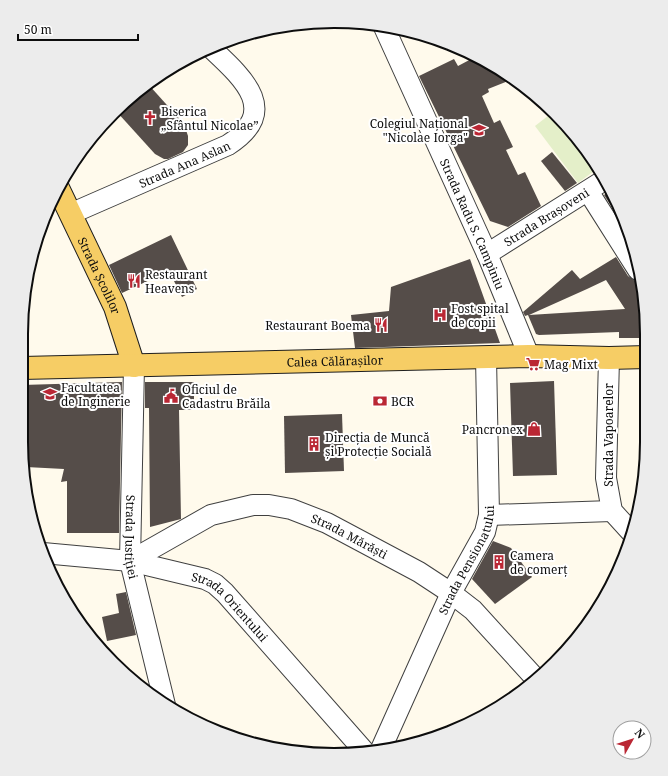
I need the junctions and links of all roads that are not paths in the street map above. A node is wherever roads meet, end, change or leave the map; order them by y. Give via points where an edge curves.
1 (387, 33) edge
2 (215, 52) edge
3 (600, 183) edge
4 (588, 191) junction
5 (62, 196) edge
6 (70, 214) junction
7 (487, 254) junction
8 (631, 259) edge
9 (529, 356) junction
10 (486, 357) junction
11 (640, 357) edge
12 (609, 358) junction
13 (134, 366) junction
14 (28, 368) edge
15 (612, 511) junction
16 (489, 515) junction
17 (628, 528) edge
18 (49, 554) edge
19 (130, 561) junction
20 (451, 593) junction
21 (532, 675) edge
22 (163, 695) edge
23 (383, 744) edge
24 (361, 746) edge

1 - 7 street, Strada Radu S. Campiniu
2 - 6 street, Strada Ana Aslan via 242,78 250,91 254,109 252,123 241,137 228,146
3 - 4 street, Strada Brașoveni
4 - 7 street, Strada Brașoveni
4 - 8 street
5 - 6 main road, Strada Școlilor
6 - 13 main road, Strada Școlilor via 115,306
7 - 9 street, Strada Radu S. Campiniu
9 - 10 main road, Calea Călărașilor
9 - 12 main road, Calea Călărașilor
10 - 13 main road, Calea Călărașilor
10 - 16 street, Strada Pensionatului
11 - 12 main road, Calea Călărașilor
12 - 15 street, Strada Vapoarelor via 606,478
13 - 14 main road, Calea Călărașilor
13 - 19 street, Strada Justiției
15 - 16 street
15 - 17 street
16 - 20 street, Strada Pensionatului via 485,532
18 - 19 street, Strada Orientului
19 - 20 street, Strada Mărăști via 211,514 253,505 269,505 291,509 327,523 419,572
19 - 22 street, Strada Justiției
19 - 24 street, Strada Orientului via 205,579 215,584
20 - 21 street, Strada Mărăști via 473,610
20 - 23 street, Strada Pensionatului

